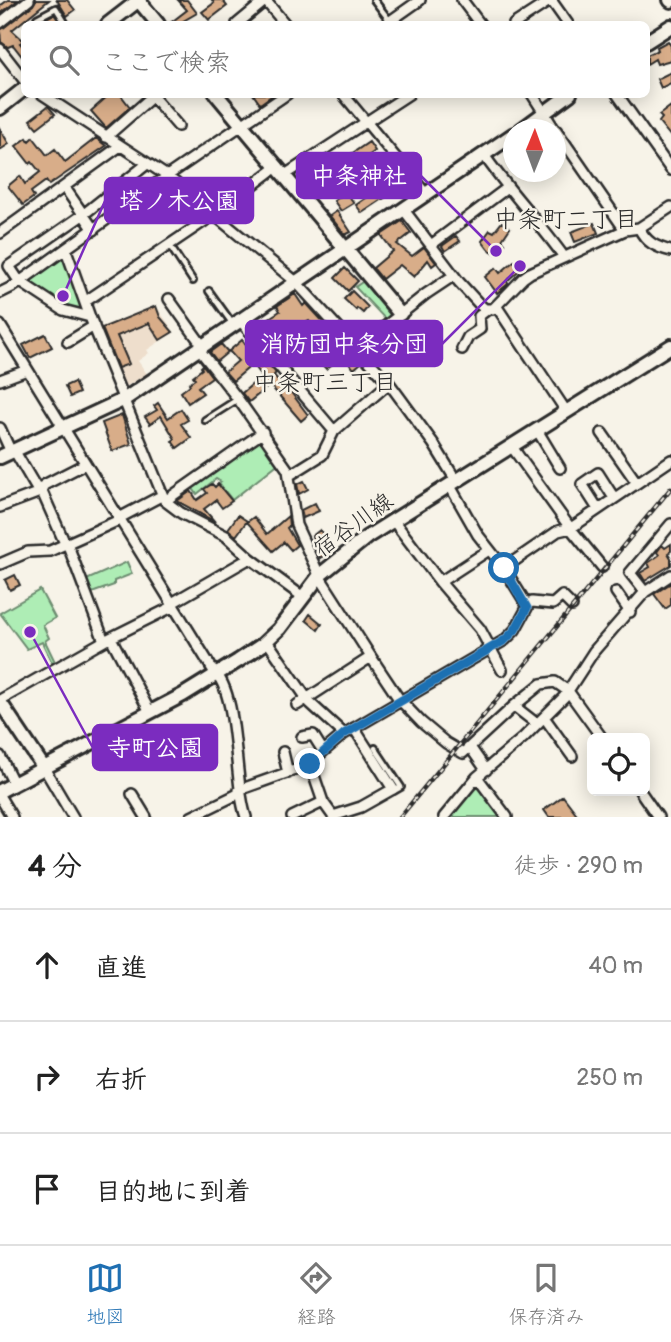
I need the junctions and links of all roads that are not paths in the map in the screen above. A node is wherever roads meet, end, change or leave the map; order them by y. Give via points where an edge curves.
1 (29, 0) edge
2 (138, 0) edge
3 (266, 0) edge
4 (374, 0) edge
5 (420, 0) edge
6 (462, 0) edge
7 (551, 0) edge
8 (39, 21) edge
9 (64, 21) edge
10 (112, 21) edge
11 (156, 21) edge
12 (241, 21) edge
13 (283, 21) edge
14 (387, 21) edge
15 (391, 21) edge
16 (478, 21) edge
17 (519, 21) edge
18 (566, 21) edge
19 (0, 23) edge
20 (671, 26) edge
21 (650, 39) edge
22 (0, 49) edge
23 (21, 76) edge
24 (21, 91) edge
25 (49, 98) edge
26 (152, 98) edge
27 (156, 98) edge
28 (219, 98) edge
29 (281, 98) edge
30 (346, 98) edge
31 (403, 98) edge
32 (535, 98) edge
33 (565, 98) edge
34 (620, 98) edge
35 (0, 108) edge
36 (545, 113) junction
37 (537, 119) edge
38 (549, 119) edge
39 (367, 123) junction
40 (178, 126) dead end
41 (242, 126) junction
42 (106, 137) junction
43 (503, 141) edge
44 (120, 146) junction
45 (566, 146) edge
46 (484, 155) junction
47 (146, 164) junction
48 (671, 170) edge
49 (281, 171) junction
50 (167, 176) junction
51 (65, 188) junction
52 (507, 188) junction
53 (426, 194) junction
54 (671, 209) edge
55 (404, 210) junction
56 (84, 214) junction
57 (215, 214) junction
58 (639, 228) junction
59 (94, 230) junction
60 (625, 230) junction
61 (0, 233) edge
62 (430, 245) junction
63 (170, 246) junction
64 (346, 248) junction
65 (66, 250) junction
66 (671, 251) edge
67 (564, 257) junction
68 (453, 276) junction
69 (19, 281) junction
70 (193, 281) dead end
71 (295, 281) junction
72 (209, 291) dead end
73 (0, 293) edge
74 (169, 299) dead end
75 (86, 301) junction
76 (493, 308) junction
77 (400, 314) junction
78 (236, 321) junction
79 (92, 322) junction
80 (0, 326) edge
81 (68, 342) dead end
82 (671, 346) edge
83 (200, 347) junction
84 (358, 348) junction
85 (462, 349) dead end
86 (27, 370) junction
87 (0, 380) edge
88 (389, 383) junction
89 (125, 399) junction
90 (238, 399) junction
91 (566, 411) junction
92 (205, 420) dead end
93 (62, 427) junction
94 (0, 428) edge
95 (537, 430) junction
96 (334, 431) junction
97 (263, 432) junction
98 (602, 433) dead end
99 (512, 447) junction
100 (9, 453) edge
101 (671, 460) edge
102 (85, 464) junction
103 (561, 468) dead end
104 (290, 475) junction
105 (637, 483) junction
106 (453, 484) junction
107 (40, 492) junction
108 (614, 498) junction
109 (163, 499) junction
110 (0, 508) edge
111 (598, 509) junction
112 (120, 518) junction
113 (393, 520) junction
114 (671, 524) edge
115 (571, 528) junction
116 (66, 544) junction
117 (489, 550) junction
118 (250, 558) junction
119 (0, 564) edge
120 (602, 567) dead end
121 (504, 568) junction
122 (320, 575) junction
123 (671, 575) edge
124 (440, 582) junction
125 (616, 592) dead end
126 (645, 592) junction
127 (303, 597) junction
128 (527, 604) junction
129 (173, 605) junction
130 (572, 606) dead end
131 (629, 612) junction
132 (108, 640) junction
133 (267, 640) junction
134 (491, 648) junction
135 (371, 657) junction
136 (502, 670) dead end
137 (218, 674) junction
138 (568, 691) junction
139 (307, 698) junction
140 (401, 700) junction
141 (0, 701) edge
142 (297, 705) dead end
143 (514, 706) junction
144 (150, 712) junction
145 (540, 721) junction
146 (354, 728) junction
147 (598, 733) edge
148 (344, 734) junction
149 (302, 737) dead end
150 (470, 747) junction
151 (375, 748) dead end
152 (323, 751) junction
153 (283, 752) dead end
154 (0, 756) edge
155 (572, 756) dead end
156 (310, 764) junction
157 (44, 768) junction
158 (486, 770) junction
159 (288, 773) junction
160 (477, 777) junction
161 (14, 784) junction
162 (0, 791) edge
163 (239, 792) junction
164 (394, 793) junction
165 (132, 794) dead end
166 (644, 796) edge
167 (0, 797) edge
168 (323, 802) junction
169 (12, 817) edge
170 (73, 817) edge
171 (146, 817) edge
172 (191, 817) edge
173 (246, 817) edge
174 (292, 817) edge
175 (444, 817) edge
176 (507, 817) edge
177 (659, 817) edge

1 - 19 street
2 - 10 street
2 - 11 street
3 - 12 street
3 - 13 street
4 - 14 lane
5 - 15 street
6 - 16 street
7 - 17 street
7 - 18 street
8 - 9 lane via 41,15 57,8
20 - 21 street
22 - 23 street
24 - 35 street
25 - 42 street
26 - 42 street
27 - 40 street
28 - 41 street
29 - 41 street
30 - 39 street
31 - 39 street
32 - 36 street
33 - 36 street
34 - 48 street
36 - 37 street
36 - 38 street
39 - 49 street
39 - 53 street
41 - 49 street
41 - 50 street
42 - 44 street
43 - 46 street
44 - 47 street
44 - 51 street
45 - 60 street
46 - 52 street
46 - 53 street
47 - 50 street
47 - 56 street
49 - 57 street
49 - 64 street
50 - 57 street
50 - 59 street
51 - 56 street
51 - 61 street
52 - 62 street
52 - 67 street
53 - 55 street
54 - 58 street
55 - 62 street
55 - 64 street
56 - 59 street
56 - 69 street via 9,266
57 - 63 street
57 - 71 street
58 - 60 street
58 - 66 street via 645,240
59 - 65 street
60 - 67 street
62 - 68 street
63 - 70 lane
63 - 75 street
64 - 71 street
64 - 77 street
65 - 69 street
65 - 75 street
67 - 76 street via 523,278
68 - 76 street via 480,305
68 - 77 street
69 - 73 street
69 - 79 street via 63,310
71 - 78 street
71 - 84 street
72 - 78 lane
74 - 83 street
75 - 79 street
76 - 85 street via 479,316 480,329 468,337
76 - 91 street
77 - 84 street
78 - 83 street
78 - 96 street
79 - 81 street
79 - 89 street
80 - 86 street
82 - 91 street, 宿谷川線
83 - 89 street
83 - 90 street
84 - 88 street
86 - 87 street
86 - 93 street
88 - 96 street
88 - 106 street via 433,443
89 - 93 street
89 - 109 street
90 - 92 lane
90 - 97 street
91 - 95 street, 宿谷川線
93 - 100 street
93 - 102 street
94 - 100 street
95 - 99 street, 宿谷川線
95 - 103 street
96 - 104 street via 322,455
97 - 104 street
97 - 109 street
98 - 105 street
99 - 106 street, 宿谷川線
99 - 115 street
100 - 107 street
101 - 105 street
102 - 107 street via 44,485
102 - 112 street
104 - 122 street via 296,525
105 - 108 street
106 - 113 street, 宿谷川線
106 - 117 street
107 - 110 street
107 - 116 street
108 - 111 street
108 - 111 street via 598,473 582,484
109 - 112 street
109 - 118 street via 226,536
111 - 115 street
112 - 116 street
112 - 129 street
113 - 122 street, 宿谷川線
113 - 124 street
114 - 126 street via 631,573
115 - 120 street
115 - 121 street via 558,531
116 - 119 street
116 - 132 street
117 - 121 street
117 - 124 street
118 - 127 street
118 - 129 street
121 - 128 street
122 - 127 street, 宿谷川線
122 - 135 street
123 - 126 street
124 - 134 street
125 - 131 street
126 - 131 street
127 - 133 street, 宿谷川線
128 - 130 street via 553,604 562,596
128 - 134 street via 515,630
129 - 132 street
129 - 137 street
131 - 138 street via 594,651
132 - 141 street
132 - 144 street
133 - 137 street, 宿谷川線 via 241,665
133 - 139 street
134 - 136 street
134 - 140 street
135 - 139 street
135 - 140 street
137 - 144 street, 宿谷川線
137 - 163 street via 228,695
138 - 143 street via 555,682 543,683
138 - 145 street
138 - 147 street
139 - 142 street
139 - 148 street
140 - 146 street
140 - 150 street via 462,754
141 - 157 street
143 - 145 street
143 - 150 street
144 - 157 street, 宿谷川線
145 - 155 street
145 - 158 street
146 - 148 street
146 - 164 street
148 - 152 street
149 - 152 street via 313,735
150 - 158 street
151 - 164 lane via 401,787
152 - 156 street
153 - 159 street
154 - 161 street
156 - 159 street
156 - 168 street
157 - 161 street, 宿谷川線
157 - 170 street
158 - 160 street
159 - 163 street
160 - 175 street
160 - 176 street
161 - 162 street, 宿谷川線
163 - 172 street
163 - 173 street
164 - 168 street via 334,816
165 - 171 street
166 - 177 street
167 - 169 street
168 - 174 street

